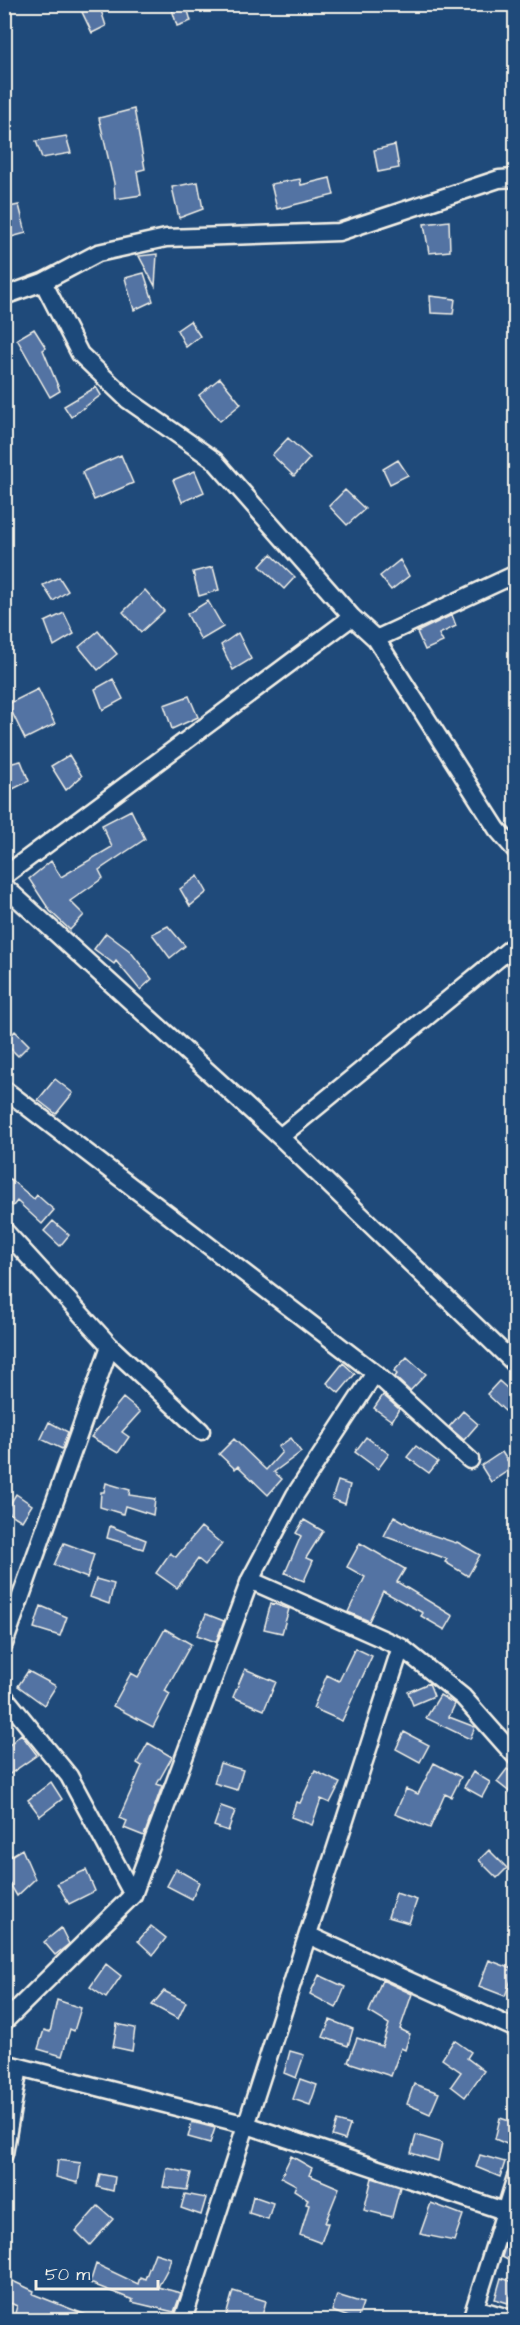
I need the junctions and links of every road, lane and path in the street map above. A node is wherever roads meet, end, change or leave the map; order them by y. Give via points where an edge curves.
1 (516, 178) edge
2 (43, 282) junction
3 (4, 296) edge
4 (516, 574) edge
5 (352, 617) junction
6 (376, 639) junction
7 (516, 851) edge
8 (4, 876) edge
9 (4, 886) edge
10 (516, 944) edge
11 (4, 1089) edge
12 (280, 1137) junction
13 (4, 1230) edge
14 (110, 1346) junction
15 (516, 1365) edge
16 (375, 1373) junction
17 (201, 1431) dead end
18 (470, 1460) dead end
19 (250, 1580) junction
20 (4, 1644) edge
21 (401, 1647) junction
22 (4, 1696) edge
23 (516, 1757) edge
24 (133, 1895) junction
25 (308, 1935) junction
26 (4, 2022) edge
27 (516, 2029) edge
28 (12, 2065) edge
29 (247, 2125) junction
30 (4, 2154) edge
31 (516, 2177) edge
32 (510, 2213) edge
33 (473, 2314) edge
34 (183, 2320) edge
35 (515, 2320) edge

1 - 2 street via 499,178 339,232 166,238 98,253
2 - 3 street
2 - 5 street via 80,354 128,400 214,460
4 - 6 street
5 - 6 street
5 - 8 street
6 - 7 street via 497,829
9 - 12 street
10 - 12 street
11 - 16 street
12 - 15 street
13 - 14 street
14 - 17 street
14 - 20 street
16 - 18 street
16 - 19 street via 295,1495
19 - 21 street
19 - 24 street
21 - 23 street via 464,1697
21 - 25 street
22 - 24 street via 69,1776
24 - 26 street
25 - 27 street
25 - 29 street
28 - 29 street
28 - 30 street
29 - 32 street
29 - 34 street
31 - 32 street
32 - 33 street
33 - 35 street

